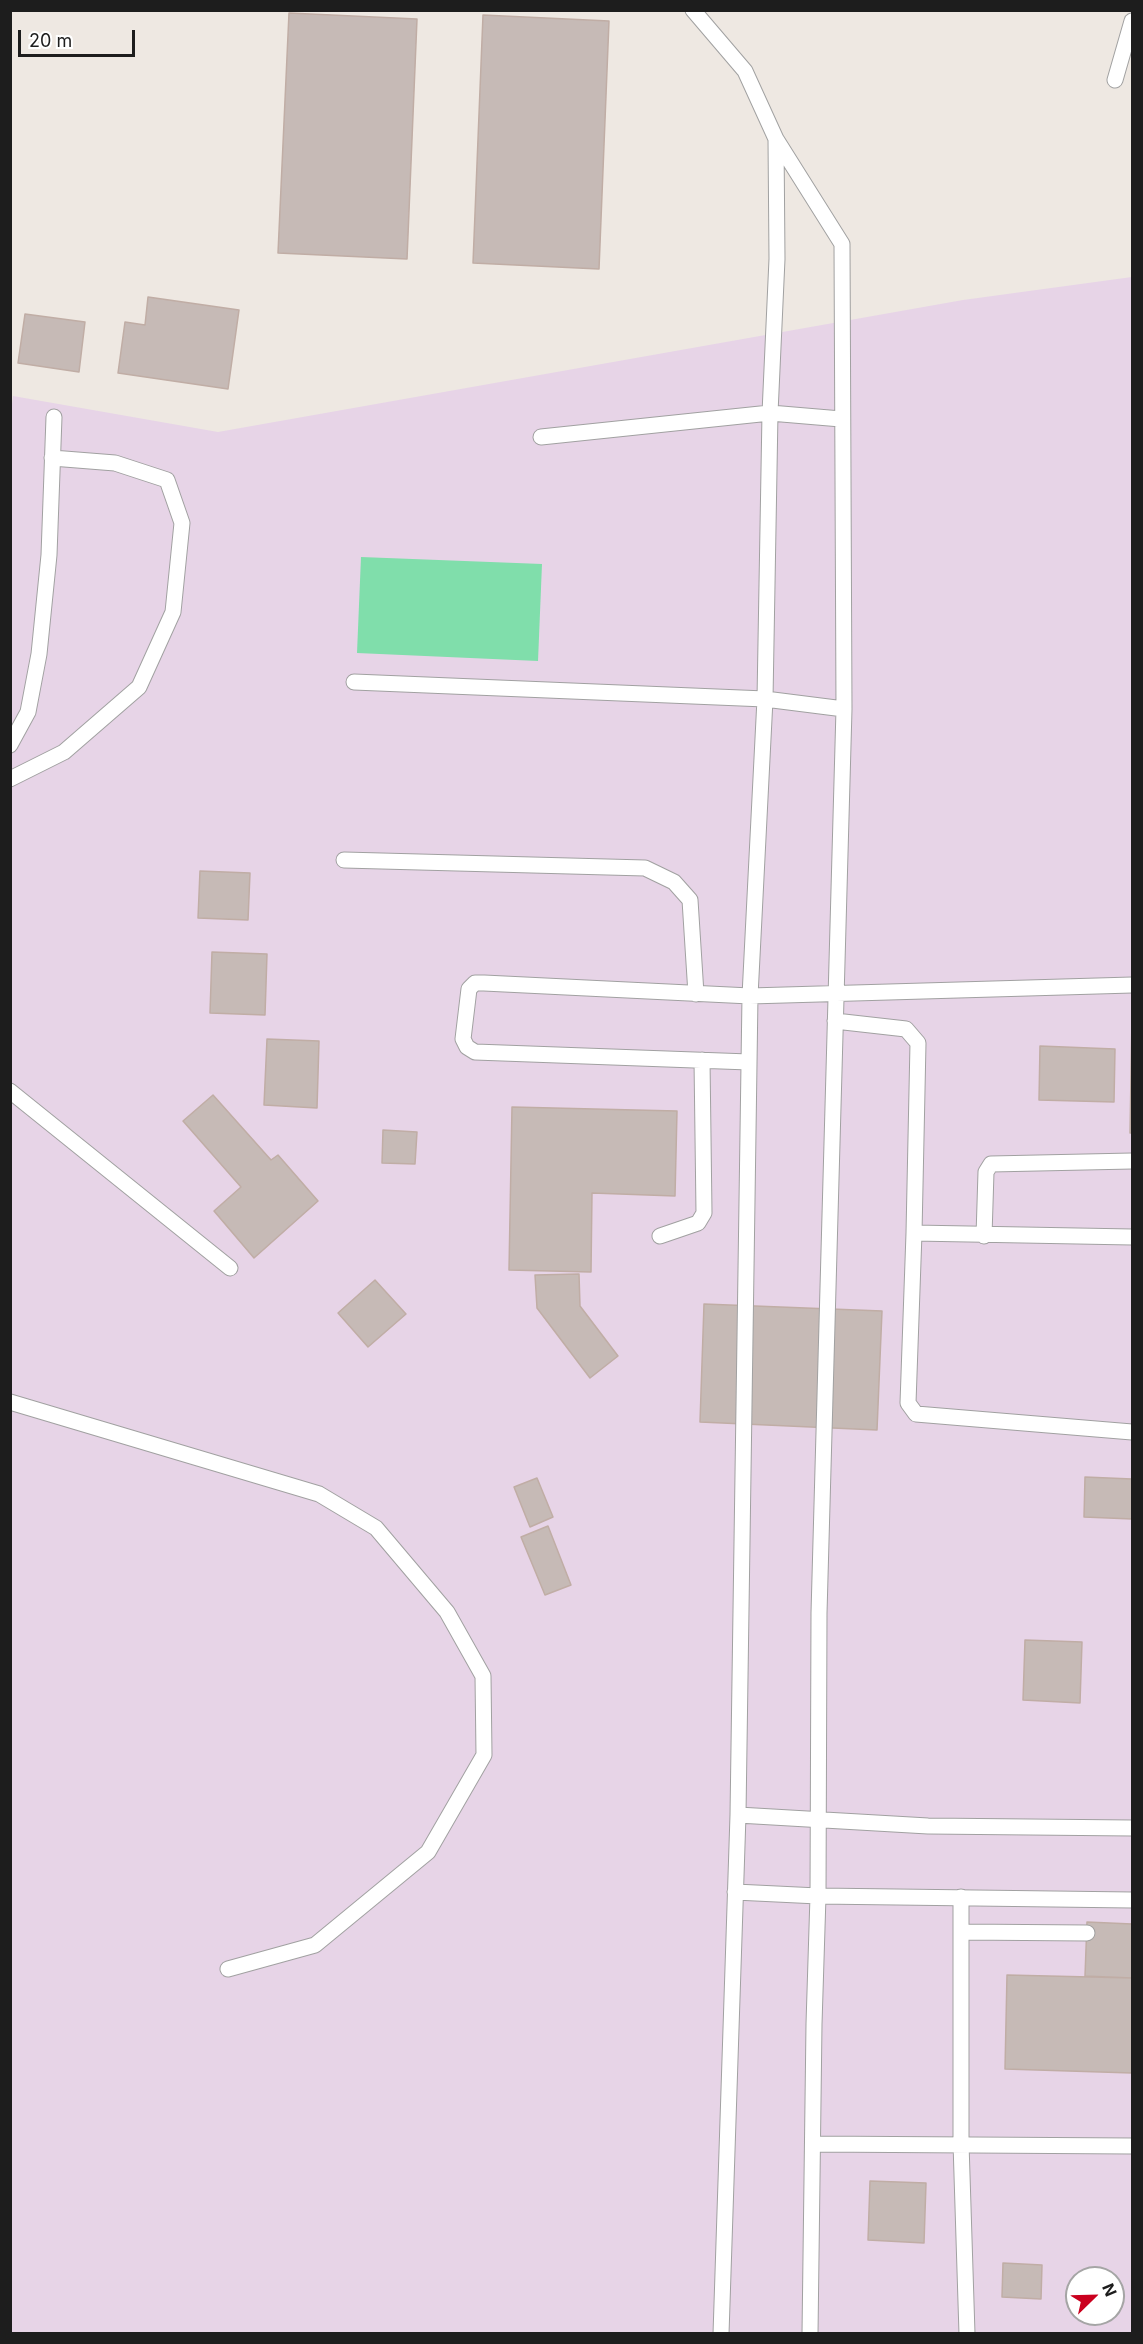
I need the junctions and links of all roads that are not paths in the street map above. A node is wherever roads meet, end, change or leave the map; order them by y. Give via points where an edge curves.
1 (693, 10) edge
2 (1132, 21) edge
3 (1115, 80) dead end
4 (776, 139) junction
5 (770, 413) junction
6 (54, 417) dead end
7 (842, 419) junction
8 (541, 437) dead end
9 (52, 458) junction
10 (354, 682) dead end
11 (765, 699) junction
12 (844, 709) junction
13 (10, 745) edge
14 (10, 779) edge
15 (344, 860) dead end
16 (1132, 985) edge
17 (835, 993) junction
18 (696, 994) junction
19 (750, 996) junction
20 (835, 1022) junction
21 (702, 1060) junction
22 (749, 1062) junction
23 (10, 1091) edge
24 (1132, 1161) edge
25 (914, 1233) junction
26 (660, 1236) dead end
27 (984, 1236) junction
28 (1132, 1237) edge
29 (230, 1268) dead end
30 (10, 1402) edge
31 (1132, 1432) edge
32 (738, 1815) junction
33 (818, 1821) junction
34 (1132, 1828) edge
35 (735, 1892) junction
36 (818, 1896) junction
37 (961, 1897) junction
38 (1132, 1900) edge
39 (962, 1932) junction
40 (1087, 1933) dead end
41 (228, 1969) dead end
42 (961, 2143) junction
43 (813, 2144) junction
44 (1132, 2146) edge
45 (721, 2334) edge
46 (810, 2334) edge
47 (967, 2334) edge

1 - 4 lane via 745,71
2 - 3 lane
4 - 5 lane via 777,259
4 - 7 lane via 842,244
5 - 7 lane
5 - 8 lane
5 - 11 lane
6 - 9 lane
7 - 12 lane
9 - 13 lane via 49,555 39,654 28,712
9 - 14 lane via 115,463 167,480 182,523 173,612 139,687 64,752
10 - 11 lane
11 - 12 lane
11 - 19 lane
12 - 17 lane
15 - 18 lane via 645,868 674,882 690,900
16 - 17 lane
17 - 19 lane
17 - 20 lane
18 - 19 lane
18 - 21 lane via 476,983 469,989 463,1039 466,1047 475,1052
19 - 22 lane
20 - 25 lane via 906,1029 918,1043
20 - 33 lane via 819,1613
21 - 22 lane
21 - 26 lane via 704,1213 698,1223
22 - 32 lane
23 - 29 lane
24 - 27 lane via 991,1164 986,1172
25 - 27 lane
25 - 31 lane via 908,1403 916,1414
27 - 28 lane
30 - 41 lane via 319,1494 376,1528 447,1612 483,1676 484,1755 428,1852 315,1945
32 - 33 lane
32 - 35 lane
33 - 34 lane
33 - 36 lane
35 - 36 lane
35 - 45 lane
36 - 37 lane
36 - 43 lane
37 - 38 lane
37 - 39 lane
39 - 40 lane
39 - 42 lane
42 - 43 lane
42 - 44 lane
42 - 47 lane
43 - 46 lane

